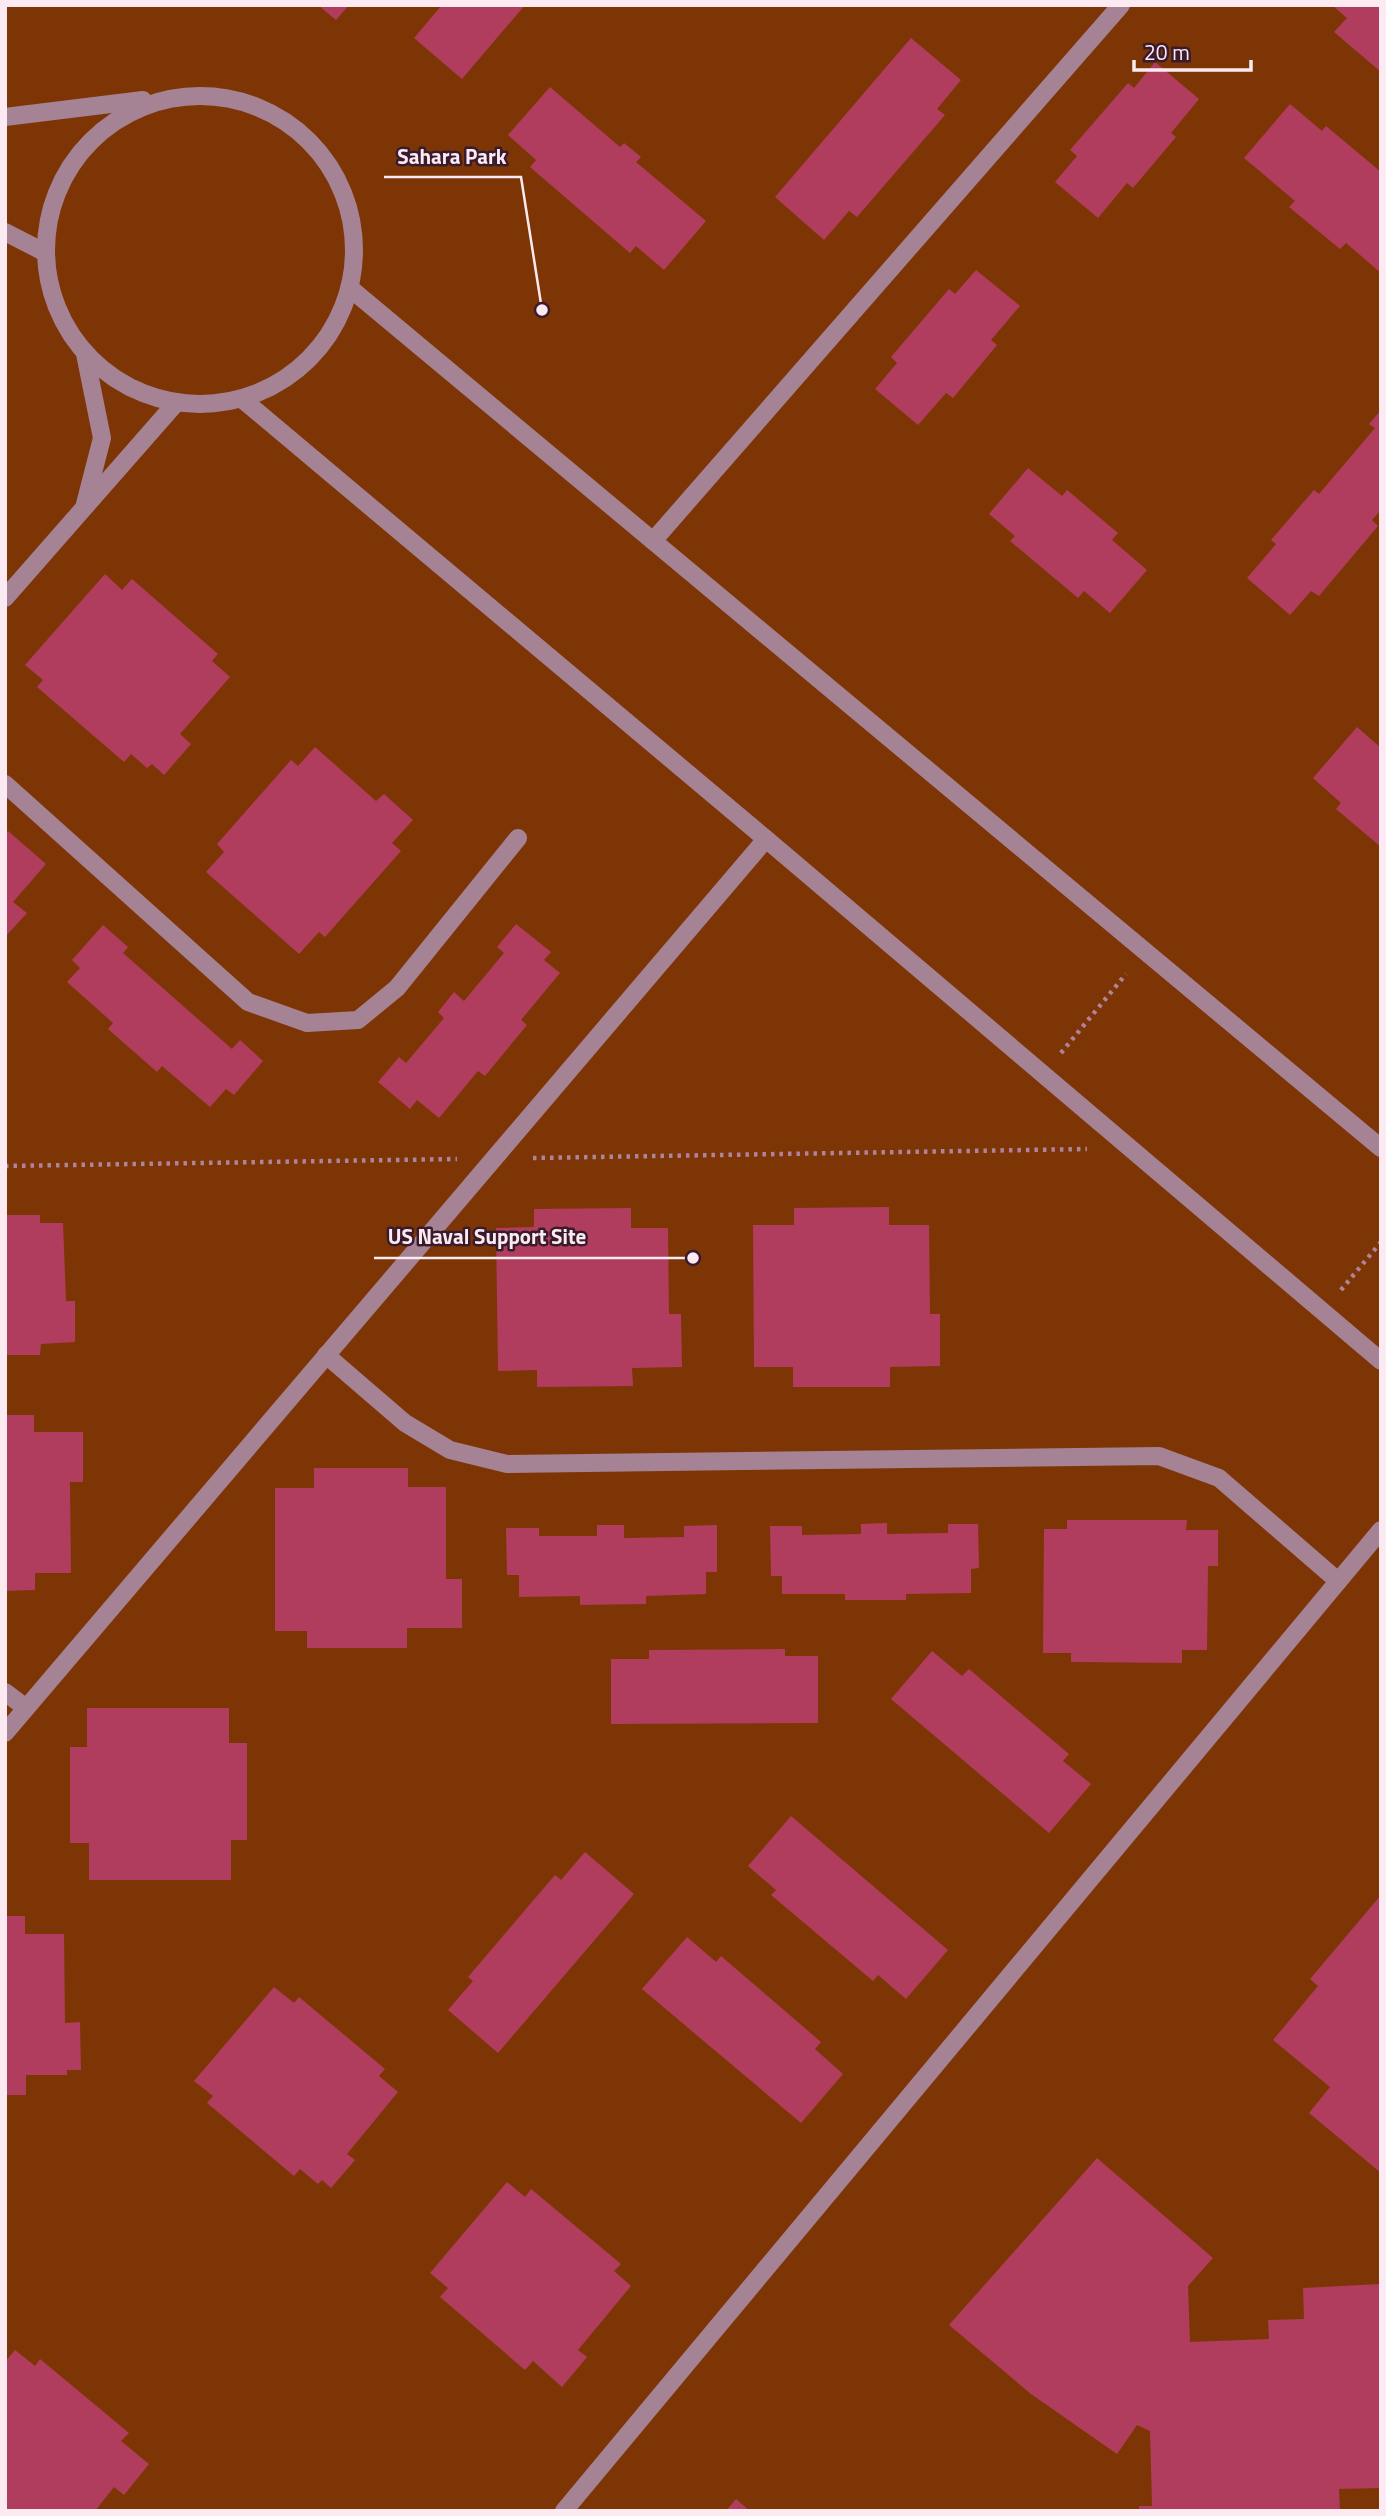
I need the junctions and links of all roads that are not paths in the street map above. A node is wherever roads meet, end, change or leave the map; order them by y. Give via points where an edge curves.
1 (1121, 5) edge
2 (181, 96) junction
3 (5, 117) edge
4 (5, 232) edge
5 (44, 252) junction
6 (351, 289) junction
7 (85, 354) junction
8 (242, 399) junction
9 (176, 403) junction
10 (84, 508) junction
11 (653, 541) junction
12 (5, 598) edge
13 (5, 785) edge
14 (519, 838) dead end
15 (766, 839) junction
16 (1381, 1148) edge
17 (326, 1355) junction
18 (1381, 1361) edge
19 (1381, 1530) edge
20 (1338, 1581) junction
21 (5, 1692) edge
22 (26, 1708) junction
23 (5, 1733) edge
24 (564, 2511) edge

1 - 11 street
2 - 3 street
2 - 5 street via 138,107 99,132 69,166 50,207
2 - 6 street via 232,98 279,116 318,148 344,190 356,239
4 - 5 street
5 - 7 street via 49,289 63,324
6 - 8 street via 328,338 290,376
6 - 11 street
7 - 9 street via 126,386
7 - 10 street via 102,438
8 - 9 street
8 - 15 street
9 - 10 street
10 - 12 street
11 - 16 street
13 - 14 street via 248,1002 307,1023 358,1020 397,988
15 - 17 street
15 - 18 street
17 - 20 street via 428,1437 450,1450 507,1464 1159,1456 1219,1479
17 - 22 street
19 - 20 street
20 - 24 street
21 - 22 street
22 - 23 street

